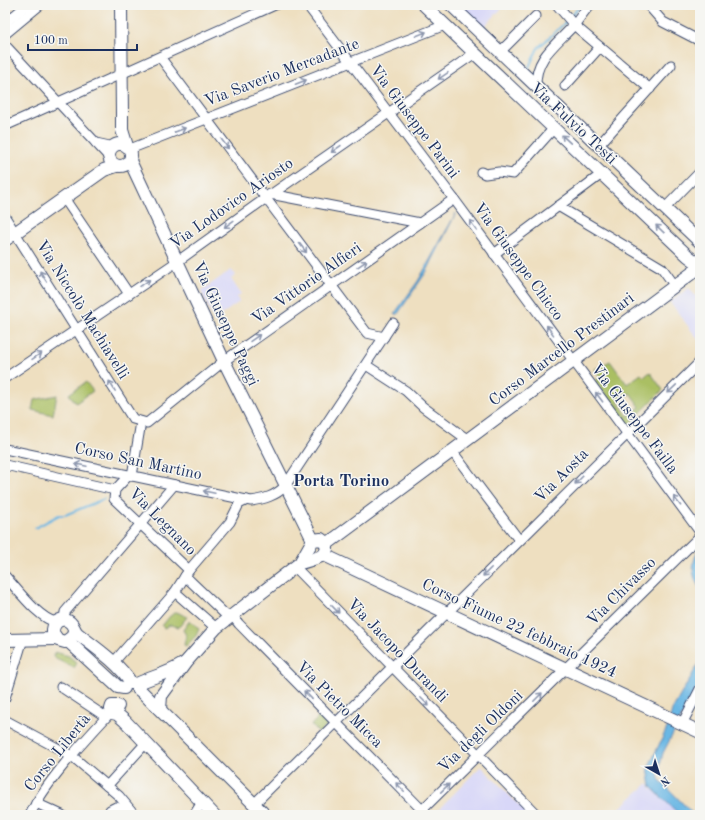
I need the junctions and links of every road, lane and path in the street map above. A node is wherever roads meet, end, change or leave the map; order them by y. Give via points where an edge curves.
1 (27, 5) edge
2 (40, 5) edge
3 (121, 5) edge
4 (275, 5) edge
5 (307, 5) edge
6 (424, 5) edge
7 (451, 5) edge
8 (557, 5) edge
9 (590, 5) edge
10 (648, 5) edge
11 (536, 16) dead end
12 (570, 21) junction
13 (5, 23) edge
14 (445, 25) junction
15 (5, 34) edge
16 (700, 41) edge
17 (5, 45) edge
18 (600, 47) junction
19 (500, 52) junction
20 (475, 53) junction
21 (160, 57) junction
22 (351, 63) junction
23 (671, 65) dead end
24 (121, 73) junction
25 (536, 86) junction
26 (565, 86) dead end
27 (650, 89) junction
28 (57, 102) junction
29 (389, 113) junction
30 (207, 119) junction
31 (5, 126) edge
32 (554, 128) junction
33 (599, 145) junction
34 (119, 155) junction
35 (481, 172) dead end
36 (700, 172) edge
37 (603, 173) junction
38 (268, 196) junction
39 (64, 198) junction
40 (454, 199) junction
41 (558, 206) junction
42 (665, 208) junction
43 (5, 217) edge
44 (420, 223) junction
45 (15, 232) junction
46 (5, 240) edge
47 (700, 242) edge
48 (494, 254) junction
49 (178, 261) junction
50 (700, 266) edge
51 (331, 285) junction
52 (675, 286) junction
53 (130, 294) junction
54 (393, 323) dead end
55 (77, 329) junction
56 (384, 337) junction
57 (224, 361) junction
58 (573, 362) junction
59 (700, 362) edge
60 (366, 365) junction
61 (6, 376) edge
62 (137, 420) junction
63 (626, 433) junction
64 (468, 440) junction
65 (5, 449) edge
66 (452, 451) junction
67 (5, 465) edge
68 (130, 476) junction
69 (174, 485) junction
70 (285, 486) junction
71 (115, 490) junction
72 (247, 500) junction
73 (140, 523) junction
74 (700, 532) edge
75 (700, 536) edge
76 (519, 540) junction
77 (318, 549) junction
78 (297, 565) junction
79 (187, 573) junction
80 (5, 576) edge
81 (175, 592) junction
82 (446, 613) junction
83 (231, 614) junction
84 (216, 628) junction
85 (59, 631) junction
86 (28, 639) junction
87 (5, 640) edge
88 (186, 662) junction
89 (113, 663) junction
90 (391, 668) junction
91 (566, 670) junction
92 (61, 687) dead end
93 (131, 688) junction
94 (700, 689) edge
95 (5, 698) edge
96 (160, 709) junction
97 (113, 712) junction
98 (5, 720) edge
99 (676, 721) junction
100 (336, 723) junction
101 (700, 732) edge
102 (145, 744) junction
103 (72, 756) junction
104 (479, 756) junction
105 (107, 786) junction
106 (119, 796) junction
107 (202, 802) junction
108 (36, 803) junction
109 (254, 804) junction
110 (109, 812) edge
111 (422, 813) edge
112 (135, 814) edge
113 (30, 815) edge
114 (61, 815) edge
115 (194, 815) edge
116 (214, 815) edge
117 (265, 815) edge
118 (537, 815) edge

1 - 13 street
2 - 15 street
3 - 24 main road
4 - 21 street
5 - 22 street, Via Giuseppe Parini
6 - 14 main road, Via Fulvio Testi
7 - 19 main road
8 - 12 street
9 - 12 street
10 - 16 street via 663,22
11 - 19 street
12 - 18 street
12 - 25 street via 543,56 538,67
14 - 20 main road, Via Fulvio Testi
22 -> 14 street, Via Saverio Mercadante
17 - 28 street
18 - 26 street
18 - 27 street
19 - 25 main road
20 -> 29 street, Via Lodovico Ariosto
20 - 32 main road, Via Fulvio Testi
21 - 24 street
21 - 30 street
22 - 29 street, Via Giuseppe Parini
30 -> 22 street, Via Saverio Mercadante
23 - 27 street
24 - 28 street
24 - 34 main road via 122,130
25 - 33 main road
27 - 33 street
28 - 31 street
28 - 34 street via 96,143
29 -> 38 street, Via Lodovico Ariosto
29 - 40 street, Via Giuseppe Parini
34 -> 30 street, Via Saverio Mercadante
30 -> 38 street
32 - 35 street via 513,174
37 -> 32 main road, Via Fulvio Testi
33 - 42 main road
34 - 39 main road via 104,170
34 - 49 main road, Via Giuseppe Paggi via 137,175
36 - 42 street
37 - 41 street
50 -> 37 main road, Via Fulvio Testi
38 - 44 street
38 -> 49 street, Via Lodovico Ariosto
38 -> 51 street
39 - 45 main road
39 - 53 street
40 - 44 street, Via Vittorio Alfieri
48 -> 40 street, Via Giuseppe Chicco
41 - 48 street
41 - 52 street via 662,268
42 - 47 main road
43 - 45 street, Via Niccolò Machiavelli
51 -> 44 street, Via Vittorio Alfieri
45 - 46 main road
55 -> 45 street, Via Niccolò Machiavelli
58 -> 48 street, Via Giuseppe Chicco
53 -> 49 street, Via Lodovico Ariosto
49 - 57 main road, Via Giuseppe Paggi
50 - 52 main road, Corso Marcello Prestinari
51 - 56 street via 367,333
57 -> 51 street, Via Vittorio Alfieri
52 - 58 main road, Corso Marcello Prestinari
53 - 55 street, Via Lodovico Ariosto
54 - 56 street
61 -> 55 street, Via Lodovico Ariosto
62 -> 55 street, Via Niccolò Machiavelli
56 - 60 street
57 - 62 street, Via Vittorio Alfieri via 147,423
57 - 70 main road, Via Giuseppe Paggi
63 -> 58 street, Via Giuseppe Failla
58 - 64 main road, Corso Marcello Prestinari
59 -> 63 street, Via Aosta
60 - 64 street via 406,391 423,407
60 - 70 street
62 - 68 street
74 -> 63 street, Via Giuseppe Failla
63 -> 76 street, Via Aosta
64 - 66 main road, Corso Marcello Prestinari
68 -> 65 street, Corso San Martino
66 - 76 street
66 - 77 main road, Corso Marcello Prestinari
67 - 71 street, Corso San Martino
68 - 69 street, Corso San Martino
68 - 71 street, Via Legnano
72 -> 69 street, Corso San Martino
69 - 73 street
70 - 72 street, Corso San Martino via 266,499
70 - 77 main road, Via Giuseppe Paggi
71 - 73 street, Via Legnano via 114,499
72 - 79 street via 239,504 230,522
73 - 79 street, Via Legnano
73 - 85 street via 65,612
75 - 91 street, Via Chivasso
76 -> 82 street, Via Aosta
77 - 78 main road, Corso Marcello Prestinari via 306,562
77 - 82 main road, Corso Fiume 22 febbraio 1924
78 - 83 main road, Corso Marcello Prestinari
78 -> 90 street, Via Jacopo Durandi
79 - 81 street
79 - 83 street, Via Legnano
80 - 85 street
81 - 84 street
81 - 89 street
82 - 90 street, Via Aosta
82 - 91 main road, Corso Fiume 22 febbraio 1924
83 - 84 main road, Corso Marcello Prestinari
100 -> 83 street, Via Pietro Micca
84 - 88 main road, Corso Marcello Prestinari
85 - 86 main road
85 - 89 main road via 73,636 74,630
85 - 93 main road via 118,687
86 - 87 main road
86 - 95 street
88 - 93 main road via 176,669 146,678
88 - 96 main road, Corso Marcello Prestinari via 161,696
89 - 93 main road
90 - 100 street, Via Aosta
90 -> 104 street, Via Jacopo Durandi
91 - 99 main road, Corso Fiume 22 febbraio 1924
104 -> 91 street, Via degli Oldoni
92 - 97 street
93 - 96 main road via 142,692
93 - 97 main road
94 - 99 street
96 - 109 main road
97 - 102 main road
97 - 103 street, Corso Libertà
98 - 103 street
99 - 101 main road, Corso Fiume 22 febbraio 1924
100 - 109 street, Via Aosta
111 -> 100 street, Via Pietro Micca
102 - 105 street
102 - 107 main road
103 - 105 street
103 - 108 street, Corso Libertà
111 -> 104 street, Via degli Oldoni
104 - 118 street, Via Jacopo Durandi
105 - 106 street
106 - 110 street
106 - 112 street
107 - 115 street
107 - 116 main road
108 - 113 street, Corso Libertà
108 - 114 street
109 - 117 main road
110 - 112 street via 116,807

